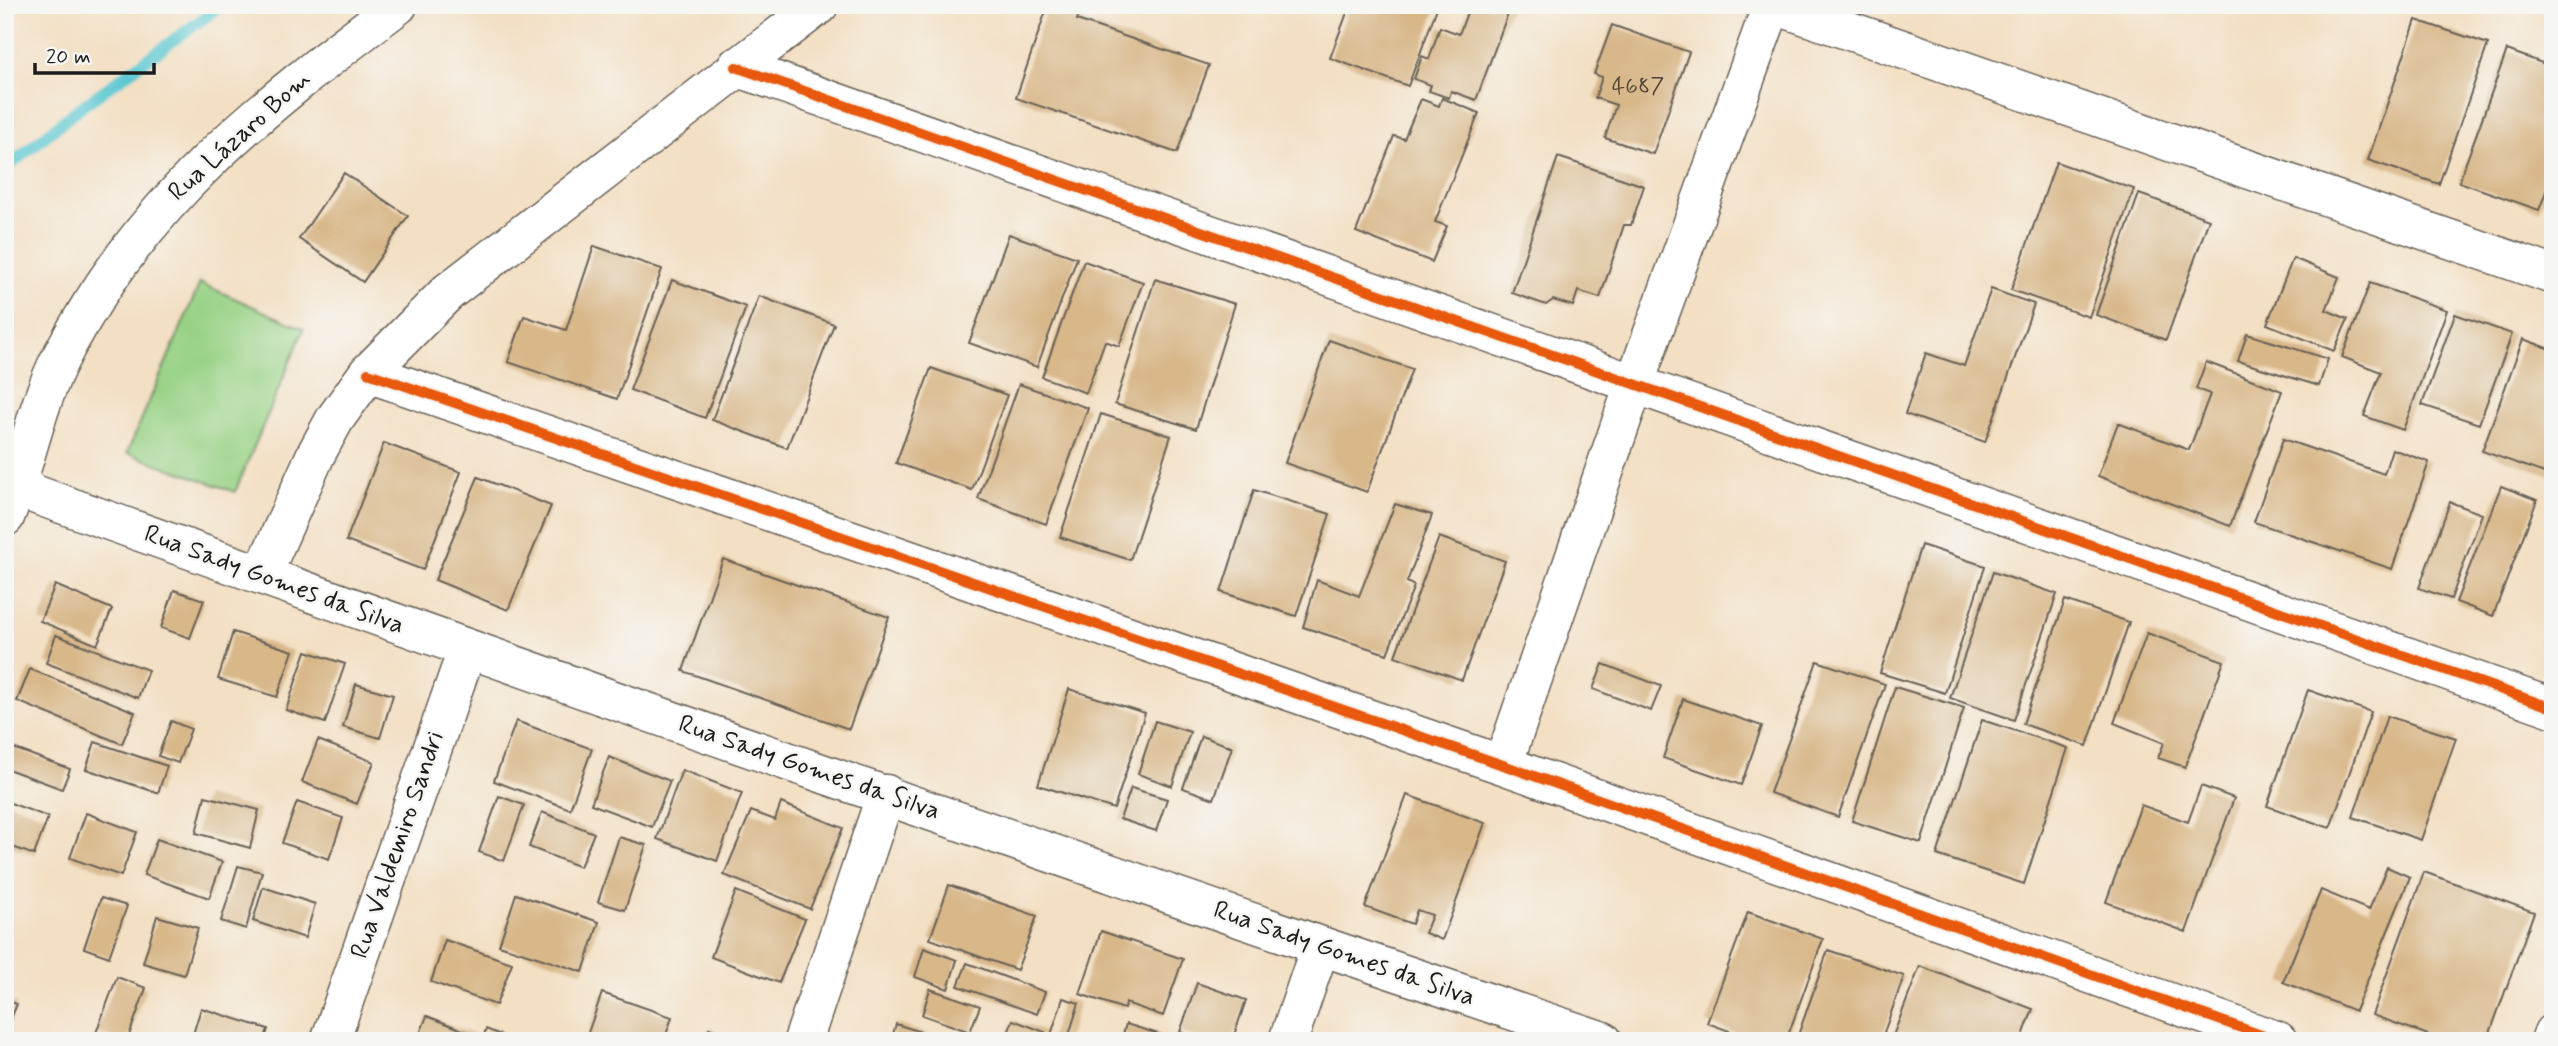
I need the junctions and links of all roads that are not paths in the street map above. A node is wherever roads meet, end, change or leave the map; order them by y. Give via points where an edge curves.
1 (398, 5) edge
2 (819, 5) edge
3 (1774, 5) edge
4 (736, 67) junction
5 (2553, 275) edge
6 (368, 373) junction
7 (1634, 385) junction
8 (11, 502) edge
9 (262, 575) junction
10 (467, 650) junction
11 (2553, 708) edge
12 (1503, 765) junction
13 (886, 794) junction
14 (1320, 947) junction
15 (2553, 1033) edge
16 (330, 1041) edge
17 (803, 1041) edge
18 (1288, 1041) edge
19 (1603, 1041) edge
20 (2278, 1041) edge
21 (2550, 1041) edge

1 - 8 street, Rua Lázaro Bom via 243,127 187,179 129,248 61,357
2 - 4 street
3 - 5 street
3 - 7 street
4 - 6 street via 448,292
4 - 7 street
6 - 9 street via 316,454
6 - 12 street
7 - 11 street
7 - 12 street
8 - 9 street, Rua Sady Gomes da Silva
9 - 10 street, Rua Sady Gomes da Silva
10 - 13 street, Rua Sady Gomes da Silva
10 - 16 street, Rua Valdemiro Sandri
12 - 20 street
13 - 14 street, Rua Sady Gomes da Silva
13 - 17 street
14 - 18 street
14 - 19 street, Rua Sady Gomes da Silva
15 - 21 street

